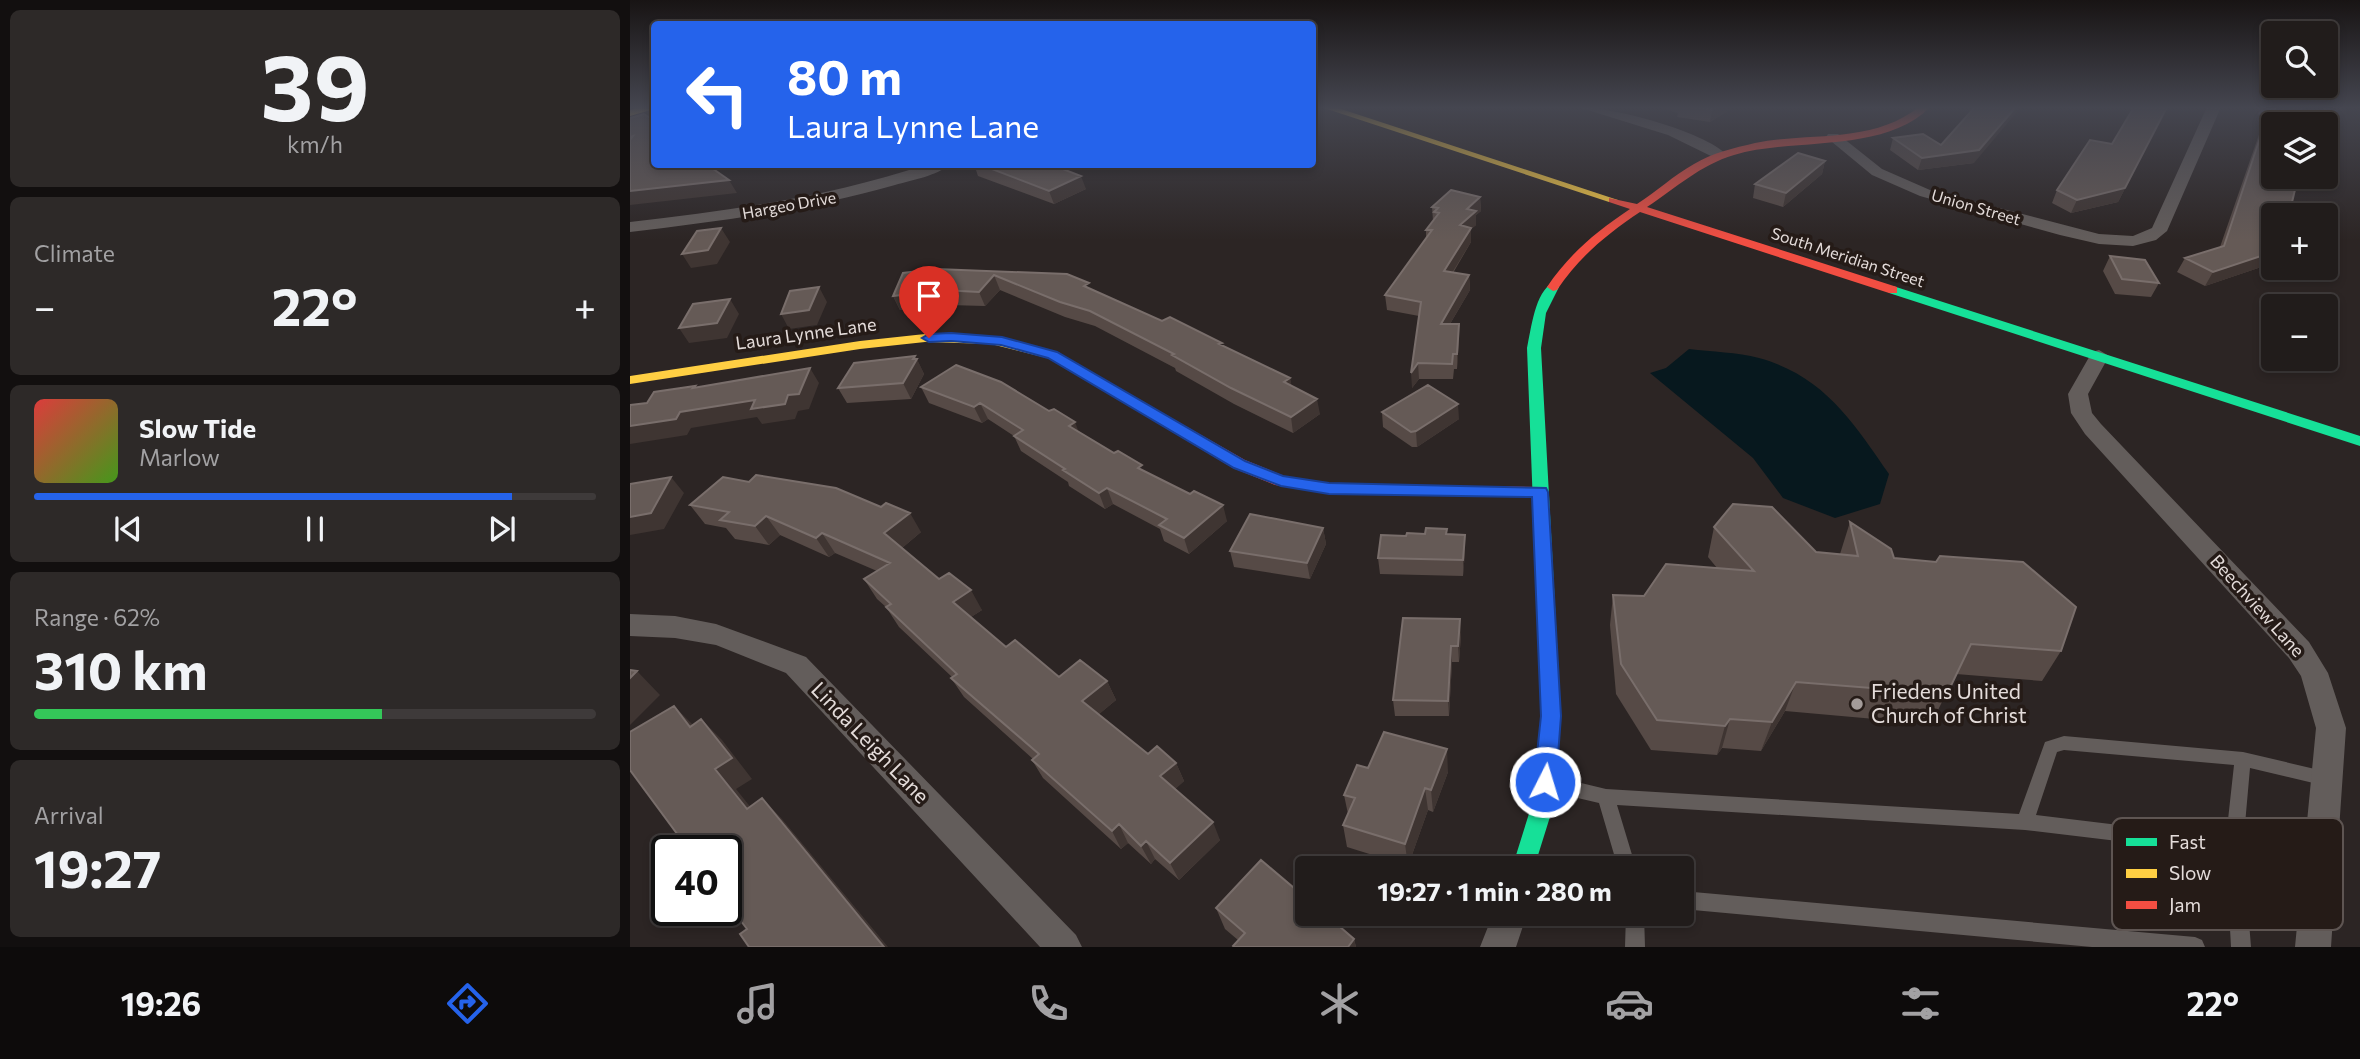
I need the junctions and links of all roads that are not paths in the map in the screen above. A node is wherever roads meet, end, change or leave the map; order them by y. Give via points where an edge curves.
1 (1463, 151) edge
2 (1712, 151) edge
3 (1736, 151) edge
4 (1850, 151) edge
5 (2194, 151) edge
6 (1720, 155) junction
7 (931, 168) edge
8 (1639, 208) junction
9 (630, 227) edge
10 (2099, 356) junction
11 (630, 380) edge
12 (2360, 441) edge
13 (1540, 492) junction
14 (630, 625) edge
15 (2243, 759) junction
16 (2327, 779) junction
17 (1545, 782) junction
18 (1606, 797) junction
19 (2237, 818) edge
20 (2324, 818) edge
21 (2025, 822) junction
22 (2112, 832) edge
23 (1527, 856) edge
24 (1623, 856) edge
25 (1694, 901) edge
26 (1506, 926) edge
27 (1635, 926) edge
28 (1064, 947) edge
29 (1498, 947) edge
30 (1635, 947) edge
31 (2195, 947) edge

1 - 8 street, South Meridian Street
2 - 6 street
3 - 6 street
4 - 5 street, Union Street via 1877,172 1925,193 2066,232 2133,241 2159,231
6 - 8 street
7 - 9 street, Hargeo Drive via 804,204
8 - 10 street, South Meridian Street
8 - 13 street via 1563,269 1540,313 1534,348
10 - 12 street, South Meridian Street
10 - 16 street, Beechview Lane via 2078,394 2082,413 2299,650 2314,673 2331,728
11 - 13 street, Laura Lynne Lane via 884,341 951,337 1002,341 1053,355 1239,464 1281,481 1329,489
13 - 17 street via 1551,716
14 - 28 street, Linda Leigh Lane via 708,631 744,641 796,665
15 - 16 lane
15 - 19 lane
15 - 21 lane via 2064,743 2051,747
16 - 20 street, Beechview Lane
17 - 18 lane
17 - 23 street
18 - 21 lane
18 - 24 lane
21 - 22 lane
25 - 31 lane
26 - 29 street
27 - 30 lane

